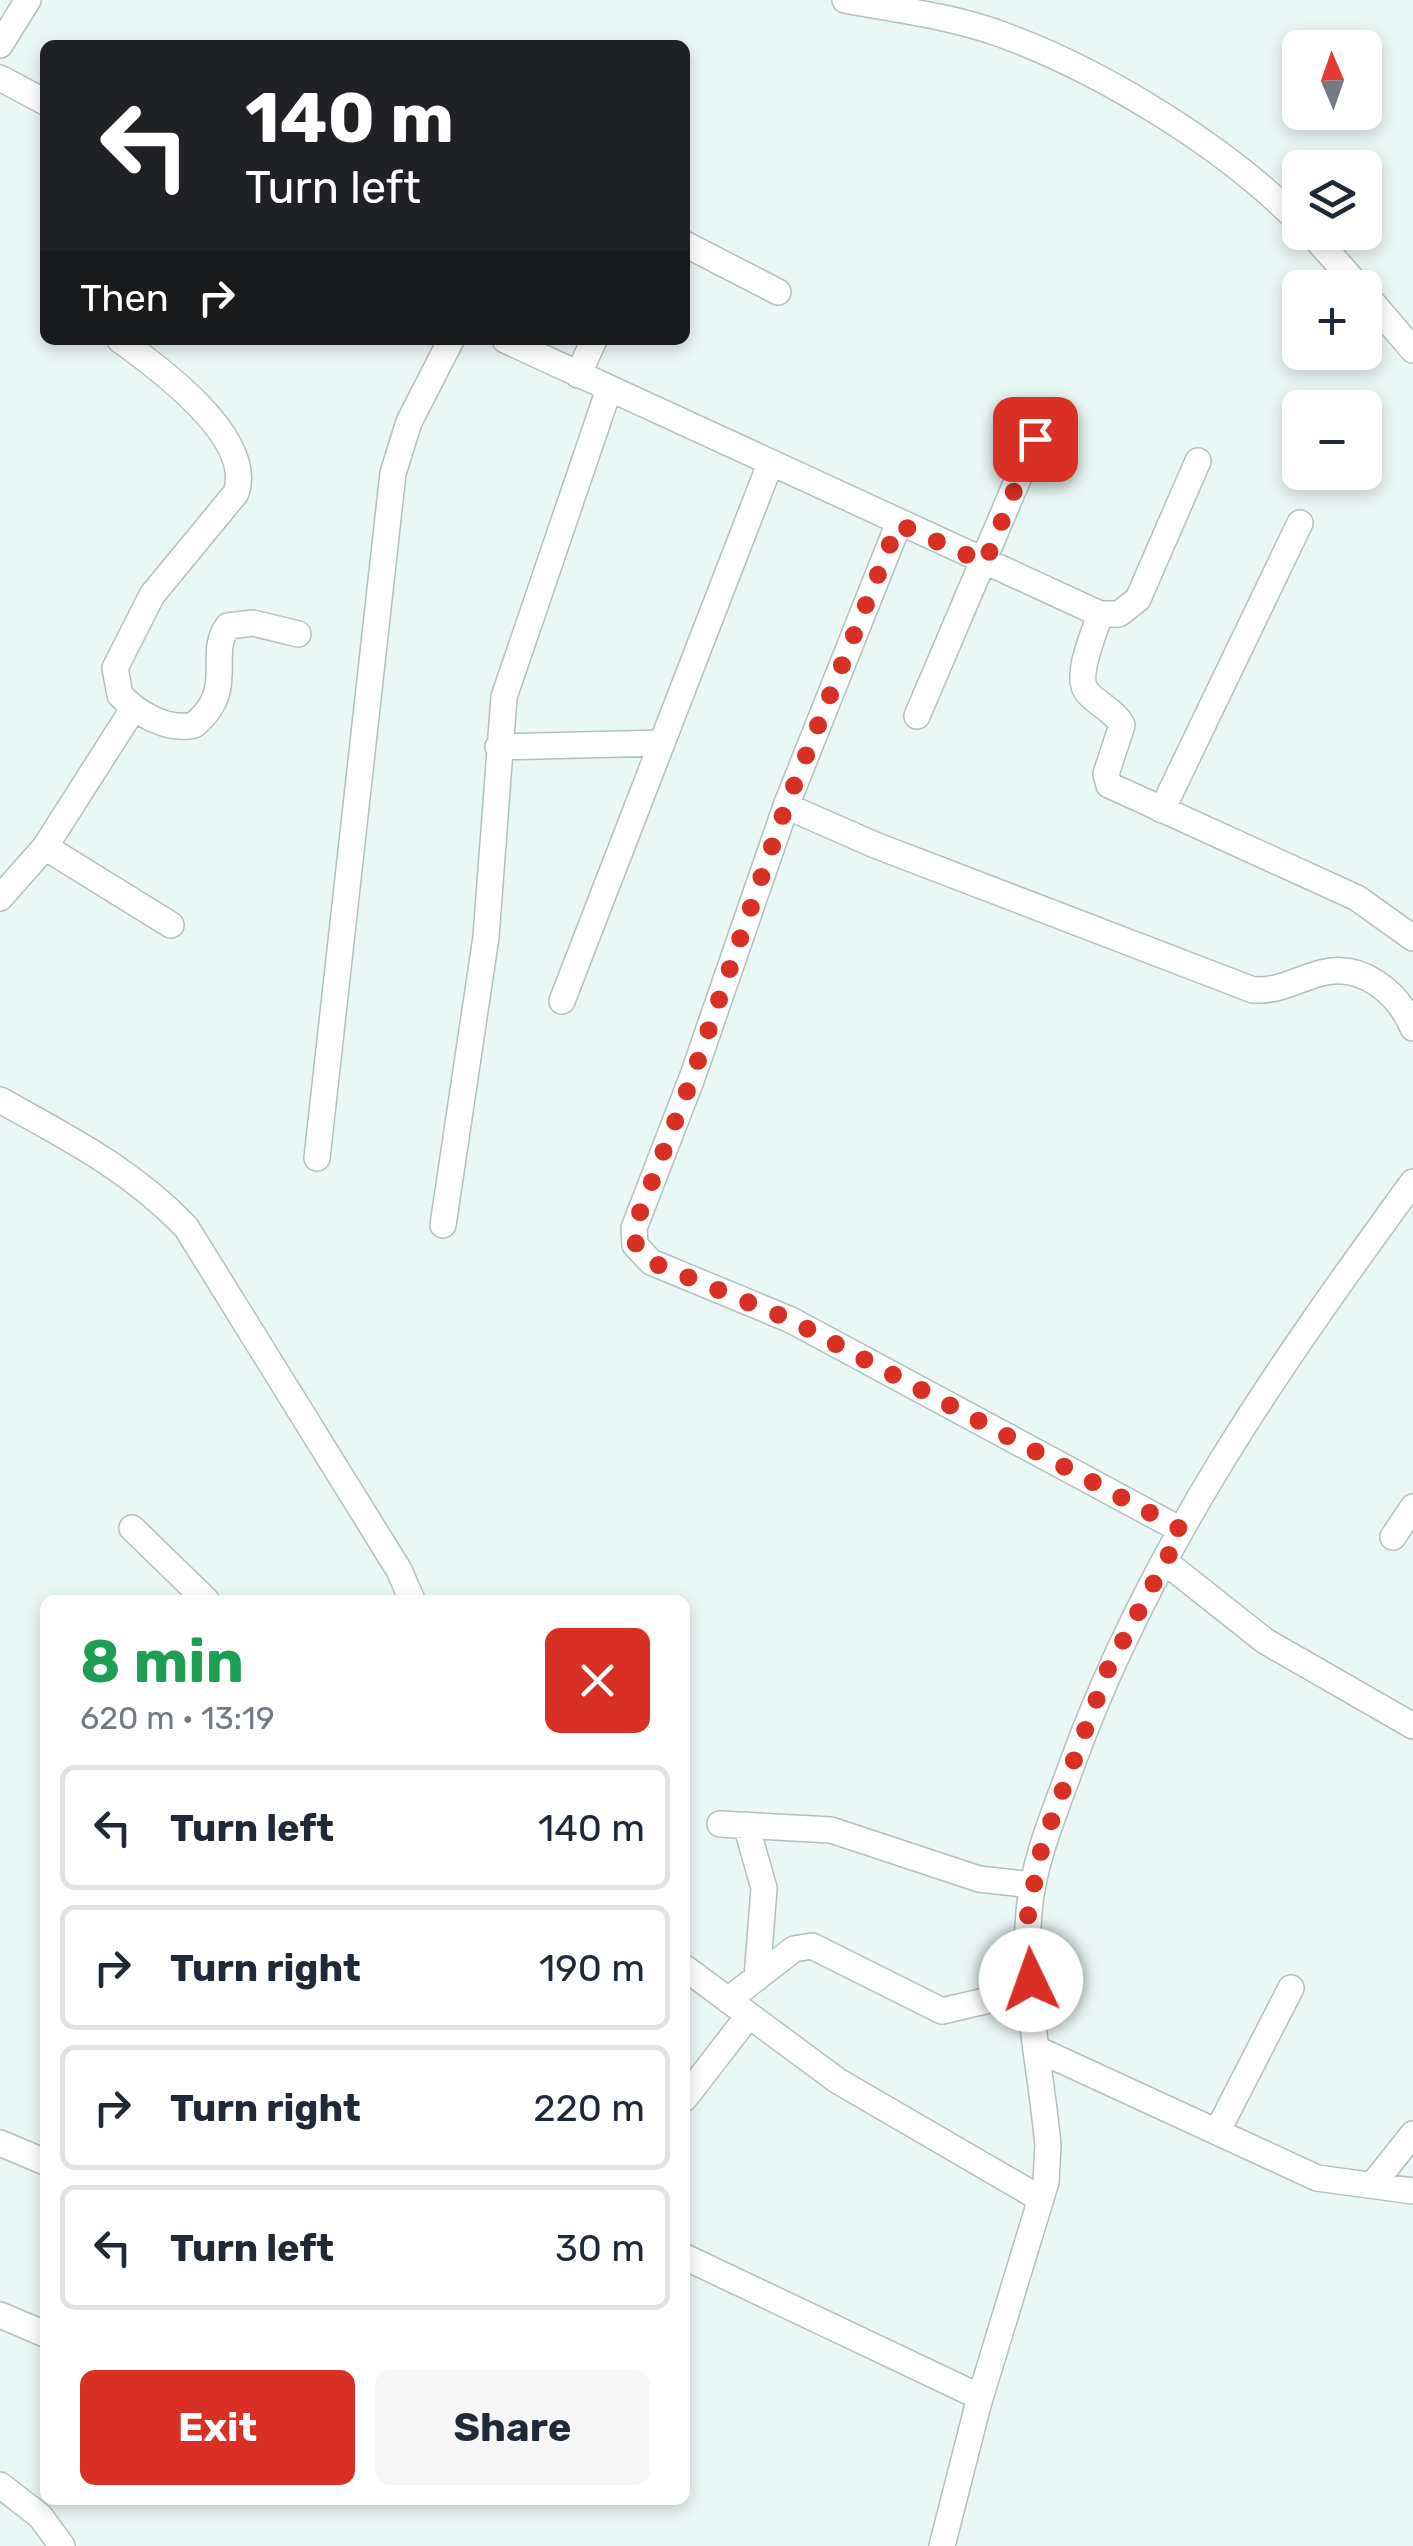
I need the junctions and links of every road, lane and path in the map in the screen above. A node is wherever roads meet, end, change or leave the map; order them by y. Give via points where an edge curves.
1 (28, 0) edge
2 (845, 0) edge
3 (0, 44) edge
4 (0, 78) edge
5 (40, 99) edge
6 (1282, 204) edge
7 (690, 247) edge
8 (1326, 250) edge
9 (1344, 270) edge
10 (778, 292) dead end
11 (1382, 314) edge
12 (127, 345) edge
13 (448, 345) edge
14 (515, 345) edge
15 (592, 345) edge
16 (1413, 350) edge
17 (578, 375) junction
18 (609, 389) junction
19 (1035, 439) dead end
20 (1198, 461) dead end
21 (770, 464) junction
22 (898, 524) junction
23 (1300, 524) dead end
24 (985, 563) junction
25 (1100, 614) junction
26 (298, 634) dead end
27 (134, 709) junction
28 (917, 716) dead end
29 (662, 743) junction
30 (498, 747) junction
31 (786, 806) junction
32 (1162, 810) junction
33 (45, 847) junction
34 (0, 898) edge
35 (172, 925) dead end
36 (1413, 938) edge
37 (562, 1001) dead end
38 (1413, 1028) edge
39 (0, 1100) edge
40 (317, 1158) dead end
41 (1413, 1182) edge
42 (443, 1225) dead end
43 (1413, 1507) edge
44 (132, 1528) dead end
45 (1182, 1530) junction
46 (1393, 1538) dead end
47 (1164, 1560) junction
48 (201, 1595) edge
49 (410, 1595) edge
50 (1413, 1726) edge
51 (720, 1824) dead end
52 (746, 1825) junction
53 (1033, 1885) junction
54 (690, 1972) edge
55 (758, 1978) junction
56 (1291, 1988) dead end
57 (1032, 1990) junction
58 (738, 2008) junction
59 (1039, 2050) junction
60 (690, 2090) edge
61 (1217, 2132) junction
62 (1413, 2134) edge
63 (0, 2143) edge
64 (40, 2160) edge
65 (1374, 2183) junction
66 (1413, 2190) edge
67 (1042, 2199) junction
68 (690, 2259) edge
69 (0, 2315) edge
70 (40, 2332) edge
71 (980, 2397) junction
72 (0, 2485) edge
73 (62, 2546) edge
74 (942, 2546) edge

1 - 3 street
2 - 6 street via 1001,34 1096,74
4 - 5 street
7 - 10 street
8 - 9 street
11 - 16 street
12 - 27 street via 187,390 238,462 241,479 152,596 118,660 120,695
13 - 40 street via 409,422 393,473
14 - 17 street
15 - 17 street
17 - 18 street
18 - 21 street
18 - 30 street via 518,650
19 - 24 street
20 - 25 street via 1138,599 1119,614
21 - 22 street
21 - 29 street
22 - 24 street
22 - 31 street
23 - 32 street
24 - 25 street
24 - 28 street
25 - 32 street via 1082,679 1122,725 1106,774 1118,793
26 - 27 street via 228,626 221,636 221,686 194,725 180,728
27 - 33 street
29 - 30 street
29 - 37 street
30 - 42 street via 486,937
31 - 38 street via 1254,990 1290,988 1339,970 1359,974 1394,997
31 - 45 street via 634,1228 636,1245 651,1262 791,1320
32 - 36 street via 1357,898
33 - 34 street
33 - 35 street
39 - 49 street via 105,1158 148,1188 186,1227
41 - 45 street via 1279,1365
43 - 46 street
44 - 48 street
45 - 47 street
47 - 50 street via 1265,1641
47 - 53 street via 1095,1699
51 - 52 street
52 - 53 street via 830,1830 979,1880
52 - 55 street via 764,1888
53 - 57 street
54 - 58 street
55 - 57 street via 794,1949 812,1946 942,2011
55 - 58 street
56 - 61 street
57 - 59 street
58 - 60 street
58 - 67 street via 838,2080
59 - 61 street
59 - 67 street via 1048,2146
61 - 65 street via 1316,2178
62 - 65 street
63 - 64 street
65 - 66 street
67 - 71 street
68 - 71 street
69 - 70 street
71 - 74 street
72 - 73 street via 40,2516

